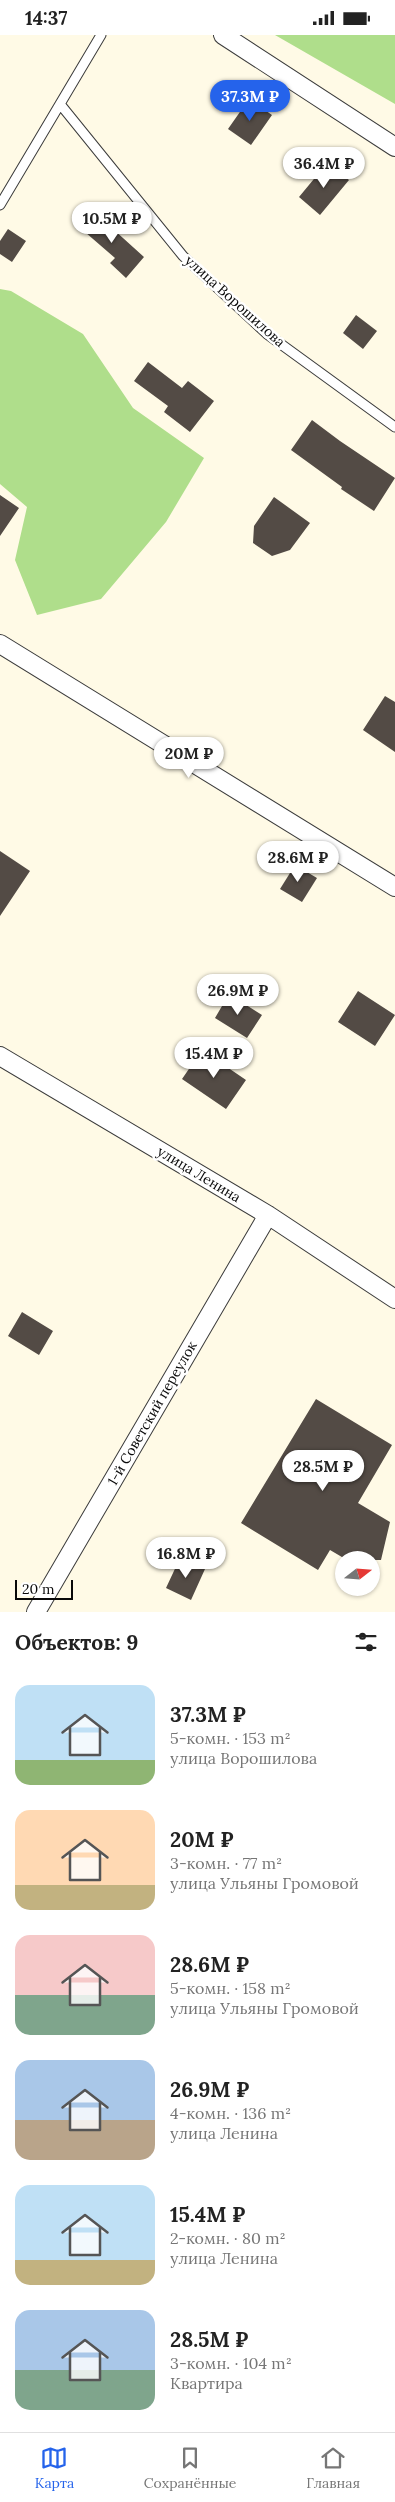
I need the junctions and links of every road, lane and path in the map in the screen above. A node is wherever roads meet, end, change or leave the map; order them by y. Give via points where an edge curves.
1 (101, 35) edge
2 (223, 35) edge
3 (60, 104) junction
4 (395, 147) edge
5 (0, 205) edge
6 (395, 427) edge
7 (0, 643) edge
8 (395, 887) edge
9 (0, 1056) edge
10 (268, 1215) junction
11 (395, 1299) edge
12 (36, 1612) edge

1 - 3 lane
2 - 4 street
3 - 5 lane
3 - 6 lane, улица Ворошилова via 183,256 266,334
7 - 8 street
9 - 10 street, улица Ленина
10 - 11 street, улица Ленина
10 - 12 street, 1-й Советский переулок

